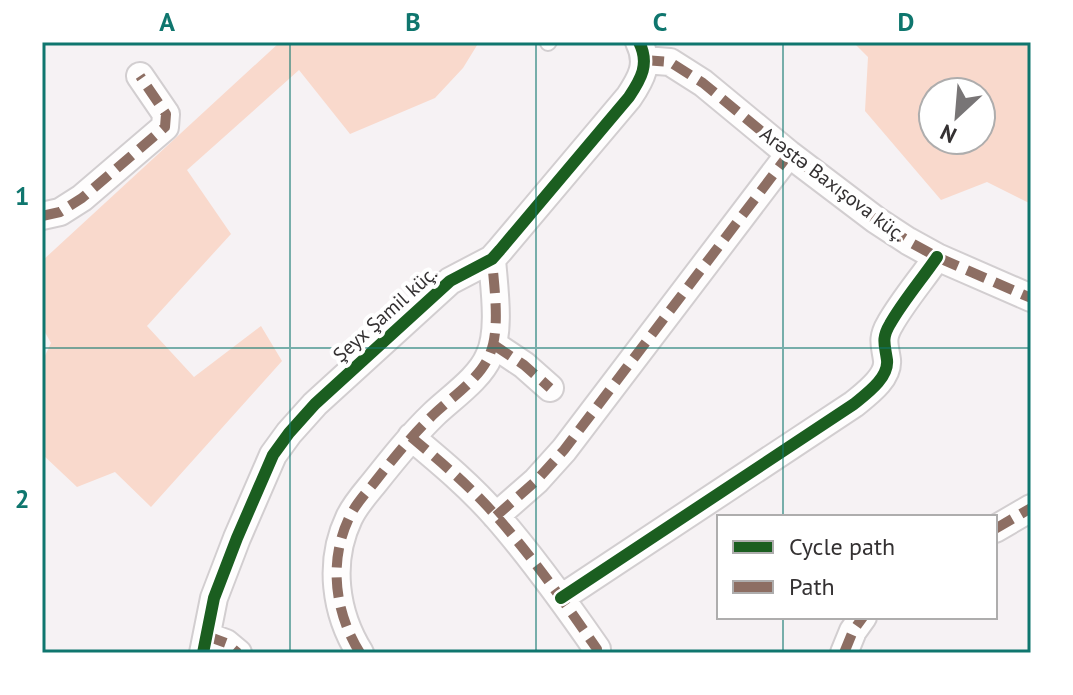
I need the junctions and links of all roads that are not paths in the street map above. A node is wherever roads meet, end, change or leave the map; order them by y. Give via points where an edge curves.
1 (642, 51) edge
2 (140, 76) dead end
3 (789, 154) junction
4 (42, 216) edge
5 (937, 257) junction
6 (492, 259) junction
7 (1031, 298) edge
8 (494, 345) junction
9 (550, 388) dead end
10 (411, 437) junction
11 (1031, 508) edge
12 (496, 516) junction
13 (997, 528) edge
14 (561, 598) junction
15 (862, 619) edge
16 (205, 644) edge
17 (238, 653) edge
18 (360, 653) edge
19 (597, 653) edge
20 (844, 653) edge

1 - 3 street, Arəstə Baxışova küç. via 703,83
1 - 6 street, Şeyx Şamil küç. via 644,70 629,97
2 - 4 street via 166,114 165,127 82,198
3 - 5 street, Arəstə Baxışova küç. via 876,220
3 - 12 street via 564,450
5 - 7 street, Arəstə Baxışova küç.
5 - 14 street via 890,324 884,337 885,371 871,389
6 - 8 street
6 - 16 street, Şeyx Şamil küç. via 450,281 289,433 273,455 237,538 214,598
8 - 9 street
8 - 10 street via 480,371
10 - 12 street
10 - 18 street via 362,497 340,543 338,601
11 - 13 street
12 - 14 street
14 - 19 street
15 - 20 street
16 - 17 street via 226,643

